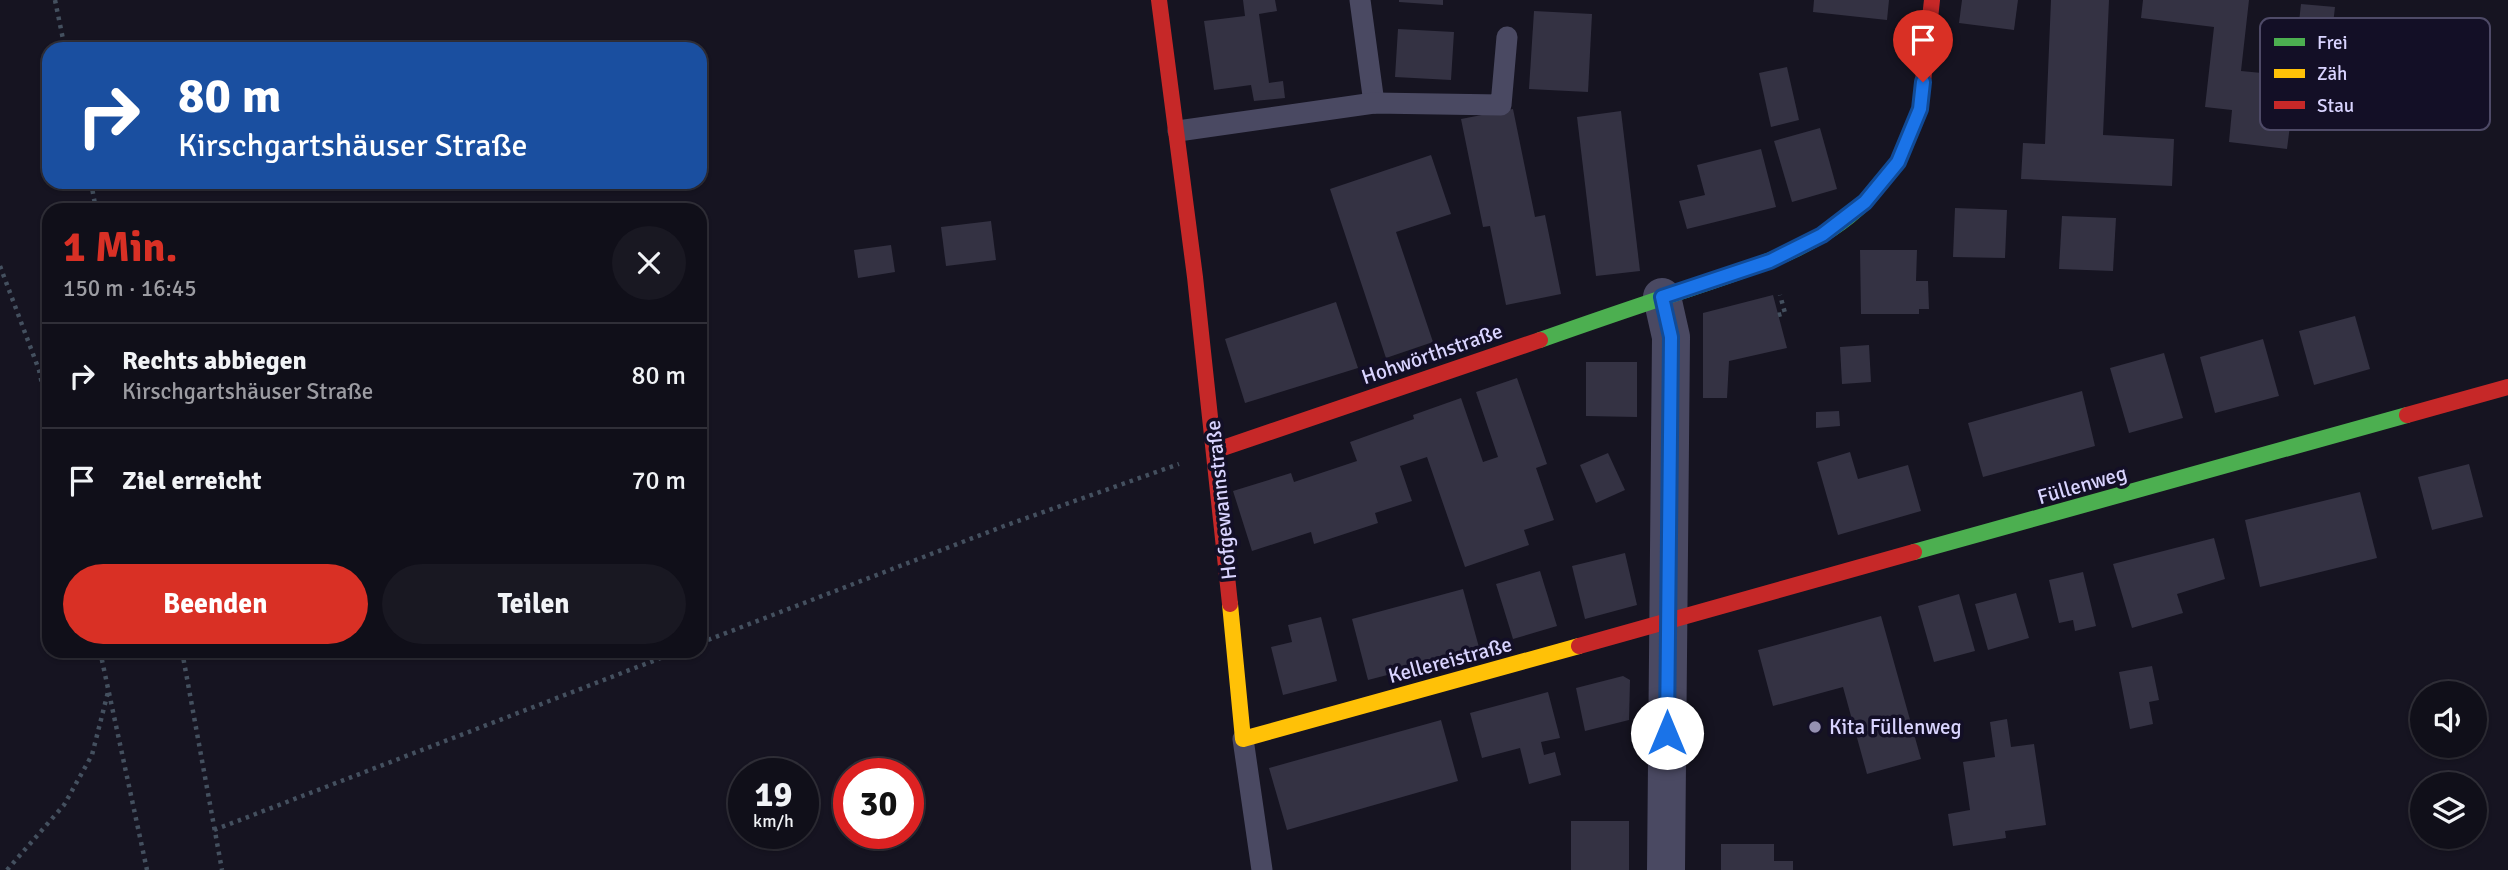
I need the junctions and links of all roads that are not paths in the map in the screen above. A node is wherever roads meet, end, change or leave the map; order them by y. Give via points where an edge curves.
1 (1160, 0) edge
2 (1360, 0) edge
3 (1932, 0) edge
4 (1507, 37) dead end
5 (1374, 103) junction
6 (1178, 131) junction
7 (1662, 297) junction
8 (2508, 387) edge
9 (1216, 450) junction
10 (1667, 622) junction
11 (1244, 738) junction
12 (1262, 870) edge
13 (1666, 870) edge

1 - 6 street, Hofgewannstraße
2 - 5 lane
3 - 7 street, Hohwörthstraße via 1920,109 1898,162 1865,202 1822,235 1770,261
4 - 5 lane via 1501,105
5 - 6 lane
6 - 9 street, Hofgewannstraße
7 - 9 street, Hohwörthstraße
7 - 10 street via 1671,337
8 - 10 street, Füllenweg
9 - 11 street, Hofgewannstraße
10 - 11 street, Kellereistraße
10 - 13 street
11 - 12 lane, Hofgewannstraße

